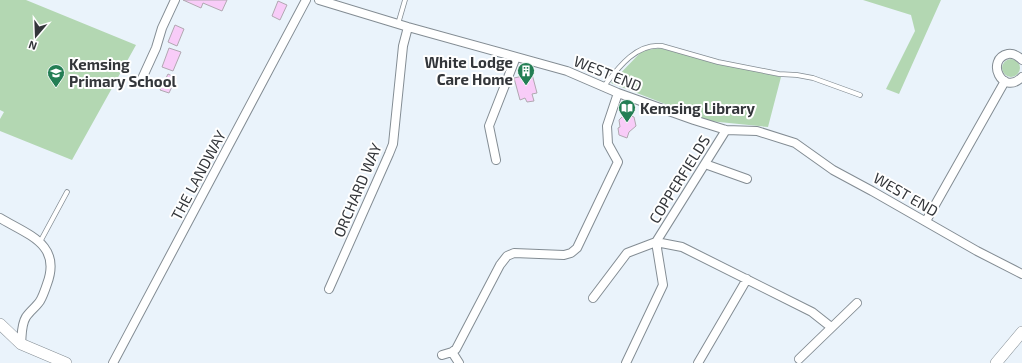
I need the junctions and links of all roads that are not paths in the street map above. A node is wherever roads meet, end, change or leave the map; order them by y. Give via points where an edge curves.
1 (175, 0) edge
2 (306, 0) edge
3 (319, 0) edge
4 (405, 0) edge
5 (398, 24) junction
6 (408, 27) junction
7 (516, 57) junction
8 (1022, 60) edge
9 (1022, 77) edge
10 (1005, 81) junction
11 (140, 83) dead end
12 (603, 87) junction
13 (618, 93) junction
14 (860, 95) dead end
15 (726, 130) junction
16 (496, 160) dead end
17 (705, 164) junction
18 (747, 179) dead end
19 (67, 192) dead end
20 (0, 218) edge
21 (926, 222) junction
22 (40, 242) junction
23 (656, 242) junction
24 (1022, 274) edge
25 (747, 279) junction
26 (329, 290) dead end
27 (592, 298) dead end
28 (857, 303) dead end
29 (0, 324) edge
30 (831, 328) junction
31 (1022, 332) edge
32 (22, 344) junction
33 (452, 352) junction
34 (442, 355) dead end
35 (799, 359) dead end
36 (66, 363) edge
37 (113, 363) edge
38 (459, 363) edge
39 (626, 363) edge
40 (698, 363) edge
41 (996, 363) edge

1 - 11 street
2 - 37 street, THE LANDWAY
3 - 5 street, WEST END
4 - 5 lane
5 - 6 street, WEST END
6 - 7 street, WEST END
6 - 26 street, ORCHARD WAY via 403,46 389,154
7 - 12 street, WEST END via 567,71
7 - 16 street via 488,126
8 - 10 street via 1014,54 1001,58 997,72
9 - 10 street via 1015,82
10 - 21 street
12 - 13 street, WEST END
12 - 14 lane via 630,57 652,45 718,62 813,78
13 - 15 street, WEST END
13 - 33 street via 607,126 608,144 618,162 577,248 564,255 514,253 507,256
15 - 17 street, COPPERFIELDS
15 - 21 street, WEST END via 757,131 795,143 833,170
17 - 18 street
17 - 23 street, COPPERFIELDS
19 - 22 lane
20 - 22 street
21 - 24 street, WEST END
22 - 32 street via 50,258 49,277 42,296 26,317 22,330
23 - 25 street, COPPERFIELDS via 682,247
23 - 27 street via 627,253
23 - 39 street, COPPERFIELDS via 663,285
25 - 30 street, COPPERFIELDS via 812,312
25 - 40 street
28 - 30 street
29 - 32 street
30 - 35 street
31 - 41 street
32 - 36 street
33 - 34 street
33 - 38 street

